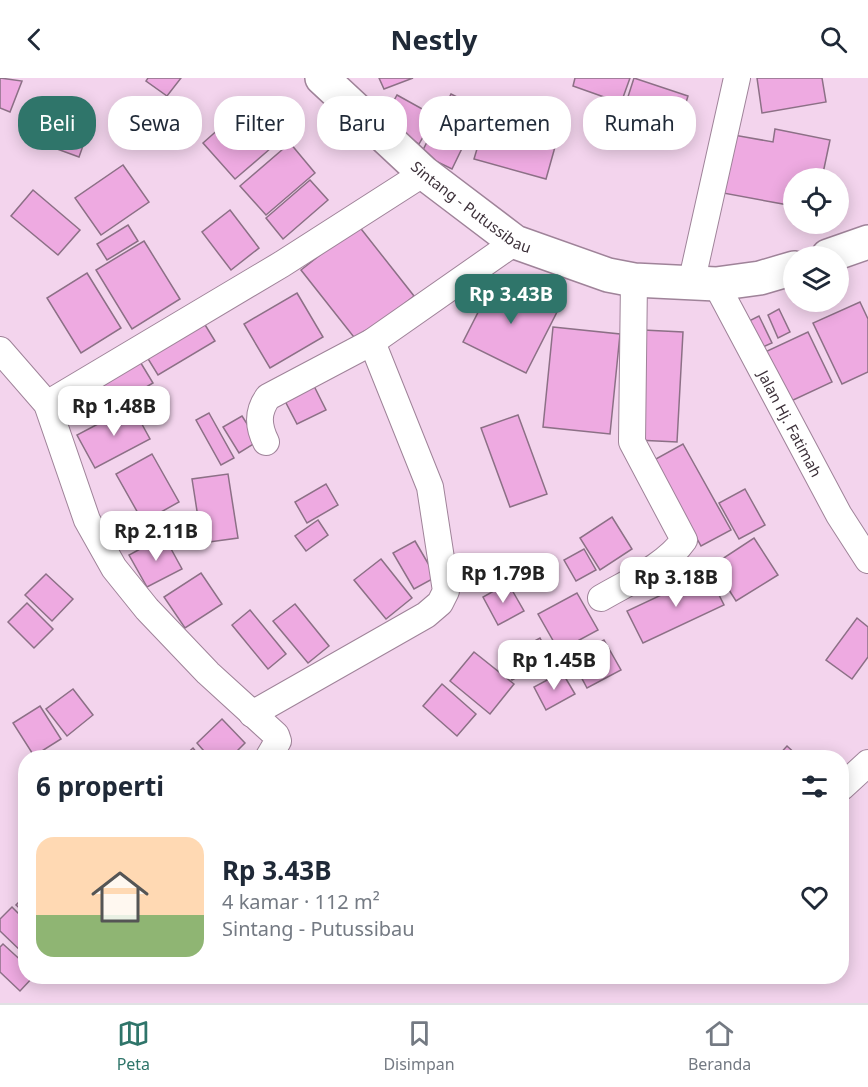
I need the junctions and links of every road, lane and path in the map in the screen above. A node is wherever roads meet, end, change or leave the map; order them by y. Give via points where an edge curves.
1 (322, 78) edge
2 (737, 78) edge
3 (424, 173) junction
4 (515, 242) junction
5 (868, 242) edge
6 (849, 249) edge
7 (783, 271) edge
8 (634, 280) junction
9 (704, 284) junction
10 (372, 342) junction
11 (0, 350) edge
12 (47, 404) junction
13 (266, 442) dead end
14 (868, 560) edge
15 (601, 598) dead end
16 (252, 714) junction
17 (273, 750) edge
18 (868, 763) edge
19 (849, 781) edge

1 - 3 highway, Sintang - Putussibau
2 - 9 street
3 - 4 highway, Sintang - Putussibau
3 - 12 street via 282,264
4 - 8 highway, Sintang - Putussibau via 608,275
4 - 10 street
5 - 6 highway
7 - 9 highway, Sintang - Putussibau via 760,278
8 - 9 highway, Sintang - Putussibau
8 - 15 street via 632,442 684,540 663,560
9 - 14 street, Jalan Hj. Fatimah
10 - 13 street via 268,397 258,428
10 - 16 street via 430,487 446,591 440,603 426,615
11 - 12 street
12 - 16 street via 101,550 147,609
16 - 17 street via 276,735 278,741
18 - 19 street

